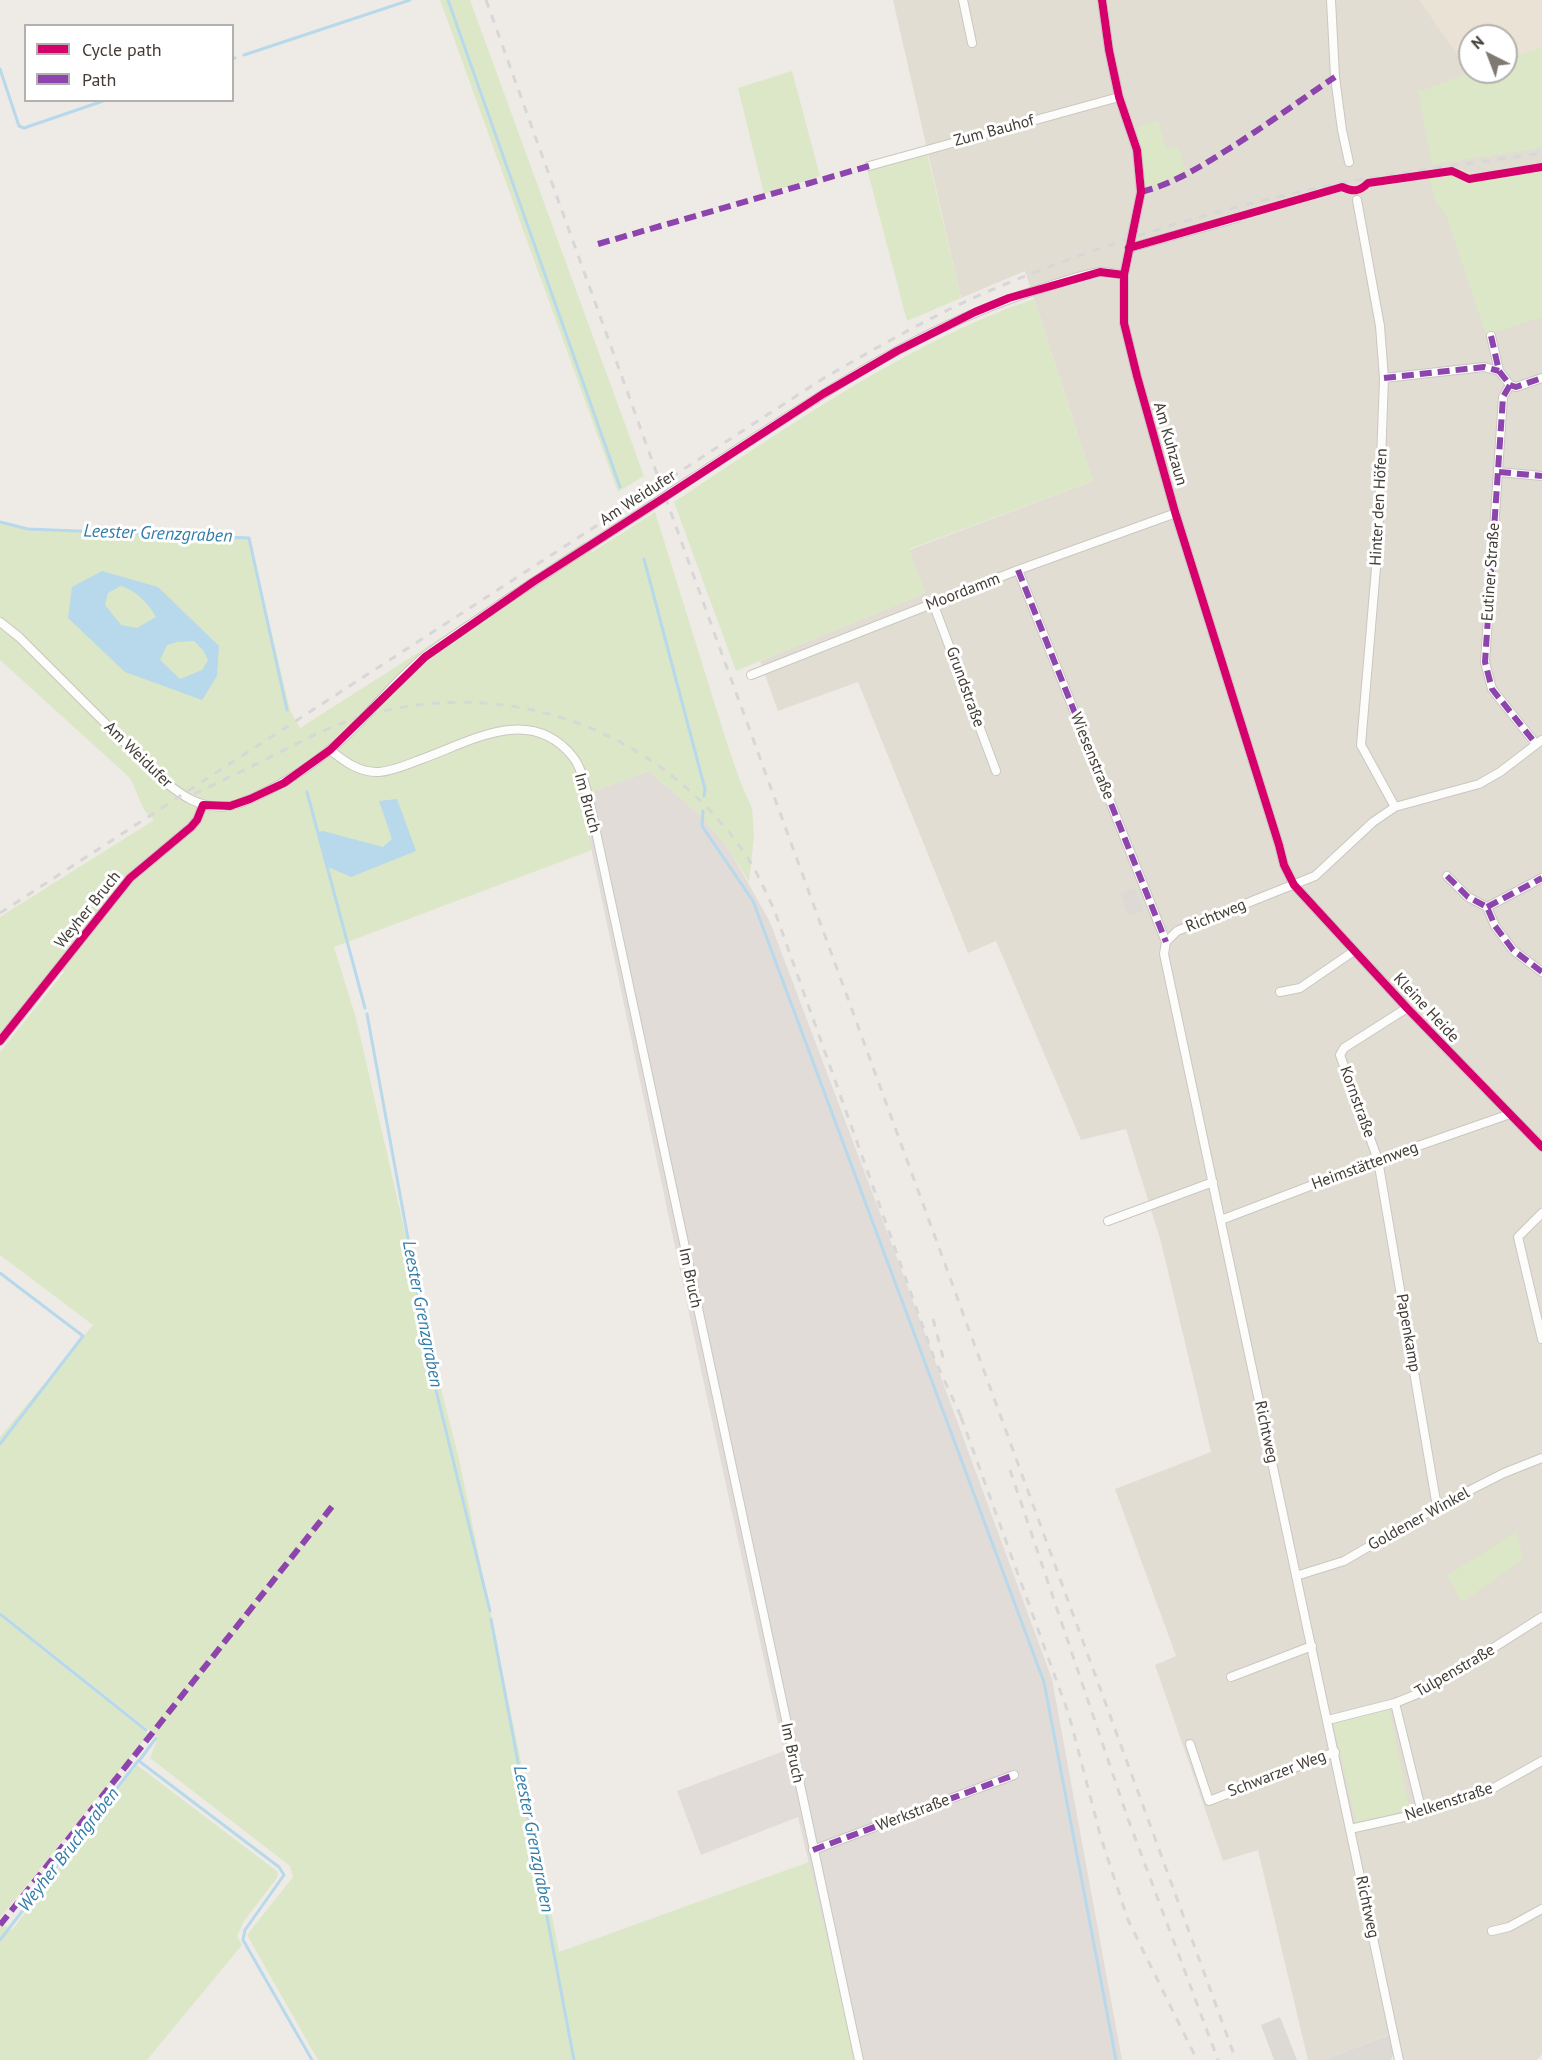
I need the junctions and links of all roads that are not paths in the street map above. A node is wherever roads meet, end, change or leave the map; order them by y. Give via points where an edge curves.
1 (963, 0) edge
2 (1102, 0) edge
3 (1332, 0) edge
4 (972, 43) dead end
5 (1119, 97) junction
6 (1349, 162) dead end
7 (869, 166) dead end
8 (1357, 200) dead end
9 (1237, 218) dead end
10 (1129, 248) junction
11 (1124, 275) junction
12 (1491, 336) dead end
13 (1499, 371) junction
14 (1384, 378) junction
15 (1542, 378) edge
16 (1510, 385) junction
17 (1499, 472) junction
18 (1542, 476) edge
19 (1176, 513) junction
20 (1018, 570) junction
21 (933, 603) junction
22 (0, 622) edge
23 (751, 675) dead end
24 (1539, 742) edge
25 (330, 750) junction
26 (996, 771) dead end
27 (203, 805) junction
28 (1395, 807) junction
29 (1447, 876) dead end
30 (1542, 878) edge
31 (1294, 885) junction
32 (1487, 907) junction
33 (1167, 942) junction
34 (1354, 951) junction
35 (1542, 972) edge
36 (1280, 992) dead end
37 (1407, 1008) junction
38 (0, 1041) edge
39 (1510, 1114) junction
40 (1542, 1147) edge
41 (1378, 1160) junction
42 (1213, 1182) junction
43 (1542, 1213) edge
44 (1221, 1220) junction
45 (1108, 1221) dead end
46 (1542, 1339) edge
47 (1542, 1458) edge
48 (1437, 1507) junction
49 (1296, 1576) junction
50 (1542, 1617) edge
51 (1311, 1646) junction
52 (1231, 1677) dead end
53 (1395, 1703) junction
54 (1328, 1720) junction
55 (1190, 1744) dead end
56 (1335, 1752) junction
57 (1542, 1761) edge
58 (1014, 1775) dead end
59 (1422, 1813) junction
60 (1350, 1829) junction
61 (813, 1850) junction
62 (1542, 1909) edge
63 (1492, 1931) dead end
64 (859, 2060) edge
65 (1399, 2060) edge

1 - 4 street
2 - 5 street, Am Kuhzaun
3 - 6 street via 1335,77
5 - 7 street, Zum Bauhof
5 - 10 street, Am Kuhzaun via 1137,150 1141,192
8 - 14 street, Hinter den Höfen via 1380,326
9 - 10 street
10 - 11 street, Am Kuhzaun
11 - 19 street, Am Kuhzaun via 1124,323
11 - 25 street, Am Weidufer, bridge via 1100,272 1010,298 937,330 823,394 533,582 425,657
12 - 13 street
13 - 14 street via 1484,367
13 - 16 street
14 - 28 street, Hinter den Höfen via 1378,544 1361,745
15 - 16 street via 1516,387
16 - 17 street, Eutiner Straße via 1503,397
17 - 18 street
17 - 24 street, Eutiner Straße via 1485,662 1492,689
19 - 20 street, Moordamm
19 - 31 street, Am Kuhzaun via 1284,865
20 - 21 street, Moordamm
20 - 33 street, Wiesenstraße
21 - 23 street, Moordamm
21 - 26 street, Grundstraße
22 - 27 street, Am Weidufer via 20,636 160,778 180,795
24 - 28 street, Richtweg via 1479,784
25 - 27 street, Am Weidufer via 284,783 250,800 230,806
25 - 61 street, Im Bruch via 353,767 377,772 395,769 495,731 524,729 537,731 560,745 581,773
27 - 38 street, Weyher Bruch via 197,820 113,897
28 - 31 street, Richtweg via 1373,822 1315,876
29 - 32 street via 1468,897
30 - 32 street
31 - 33 street, Richtweg via 1177,931
31 - 34 street, Kleine Heide
32 - 35 street via 1513,950
33 - 42 street, Richtweg via 1164,954
34 - 36 street via 1300,988
34 - 37 street, Kleine Heide
37 - 39 street, Kleine Heide
37 - 41 street, Kornstraße via 1344,1048 1340,1055
39 - 40 street, Kleine Heide
39 - 41 street, Heimstättenweg
41 - 44 street, Heimstättenweg
41 - 48 street, Papenkamp
42 - 44 street, Richtweg
42 - 45 street
43 - 46 street via 1518,1237
44 - 49 street, Richtweg
47 - 48 street, Goldener Winkel
48 - 49 street, Goldener Winkel via 1344,1561
49 - 51 street, Richtweg
50 - 53 street, Tulpenstraße via 1428,1690
51 - 52 street
51 - 54 street, Richtweg
53 - 54 street, Tulpenstraße
53 - 59 street
54 - 56 street, Richtweg
55 - 56 street, Schwarzer Weg via 1209,1801
56 - 60 street, Richtweg
57 - 59 street, Nelkenstraße via 1490,1790
58 - 61 street, Werkstraße
59 - 60 street, Nelkenstraße
60 - 65 street, Richtweg
61 - 64 street, Im Bruch
62 - 63 street via 1509,1927

